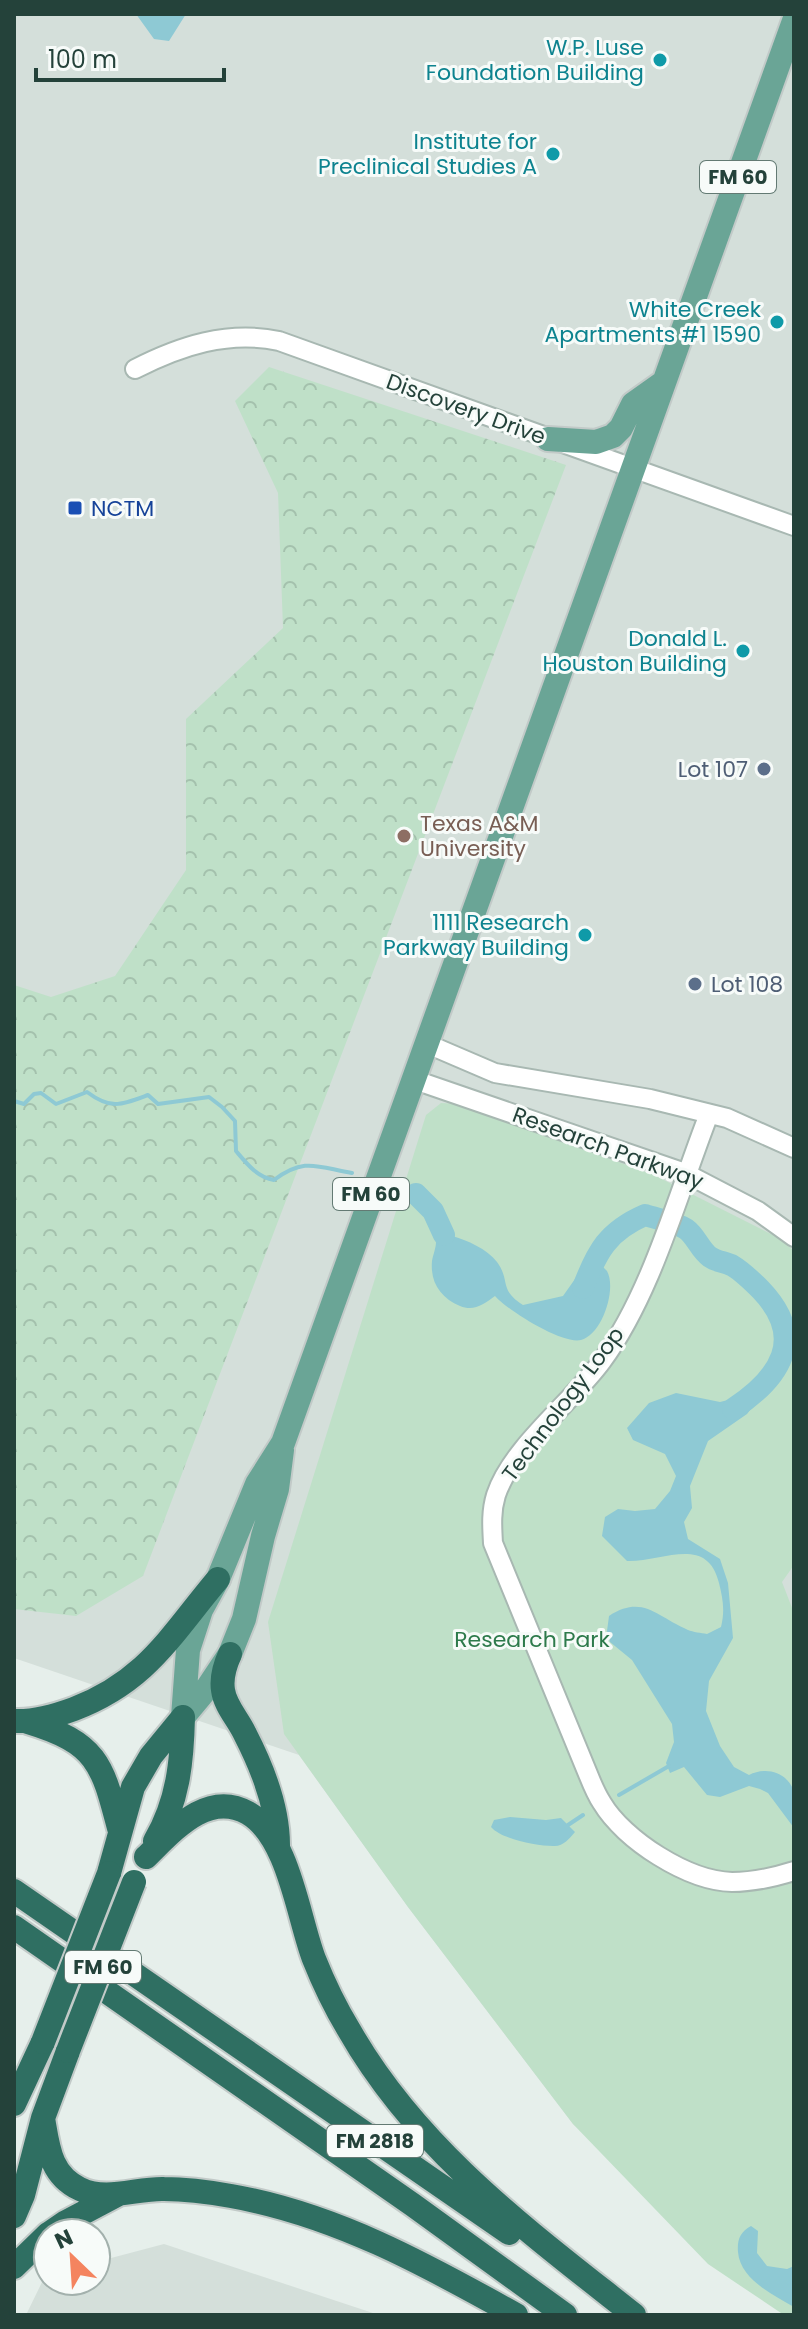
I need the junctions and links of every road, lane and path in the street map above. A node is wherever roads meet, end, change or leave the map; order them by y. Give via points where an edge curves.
1 (794, 21) edge
2 (135, 369) dead end
3 (664, 382) junction
4 (548, 439) junction
5 (634, 469) junction
6 (794, 526) edge
7 (425, 1043) junction
8 (412, 1079) junction
9 (709, 1114) junction
10 (794, 1148) edge
11 (685, 1173) junction
12 (794, 1237) edge
13 (283, 1443) junction
14 (218, 1579) junction
15 (230, 1654) junction
16 (183, 1717) junction
17 (20, 1722) edge
18 (120, 1832) junction
19 (278, 1848) junction
20 (146, 1857) junction
21 (794, 1871) edge
22 (14, 1891) edge
23 (14, 1927) edge
24 (20, 2083) edge
25 (14, 2104) edge
26 (43, 2118) junction
27 (119, 2194) junction
28 (14, 2216) edge
29 (75, 2217) edge
30 (32, 2250) edge
31 (14, 2267) edge
32 (516, 2315) edge
33 (565, 2315) edge
34 (627, 2315) edge
35 (634, 2315) edge

1 - 3 main road, FM 60
2 - 4 street, Discovery Drive via 213,340 265,338
3 - 4 main road via 633,404 613,436 596,442
3 - 5 main road, FM 60
4 - 5 street, Discovery Drive
5 - 6 street, Discovery Drive
5 - 7 main road, FM 60
7 - 8 main road, FM 60
7 - 9 street, Research Parkway via 495,1073
8 - 11 street, Research Parkway
8 - 13 main road, FM 60
9 - 10 street, Research Parkway
9 - 11 street, Technology Loop
11 - 12 street, Research Parkway via 758,1211
11 - 21 street, Technology Loop via 622,1331 497,1492 491,1516 493,1543 588,1774 621,1827 686,1871 731,1882
13 - 14 main road, FM 60 via 257,1484
13 - 15 main road, FM 60 via 277,1489
14 - 16 main road, FM 60 via 188,1650
14 - 17 highway via 140,1672 97,1700
15 - 16 main road, FM 60
15 - 19 highway via 223,1689 265,1782
16 - 18 highway, FM 60 via 141,1771
16 - 20 highway, FM 60 via 178,1783
17 - 18 highway via 76,1741 95,1759
18 - 24 highway, FM 60, bridge via 43,2042
19 - 20 highway via 251,1815 226,1806 192,1815
19 - 35 highway via 330,1996 401,2105 462,2175
20 - 26 highway, FM 60, bridge
22 - 34 highway, FM 2818
23 - 33 highway, FM 2818
24 - 25 highway, FM 60
26 - 27 highway via 59,2174 82,2190
26 - 28 highway, FM 60
27 - 29 highway
27 - 32 highway via 189,2190 318,2218 428,2266
30 - 31 highway

